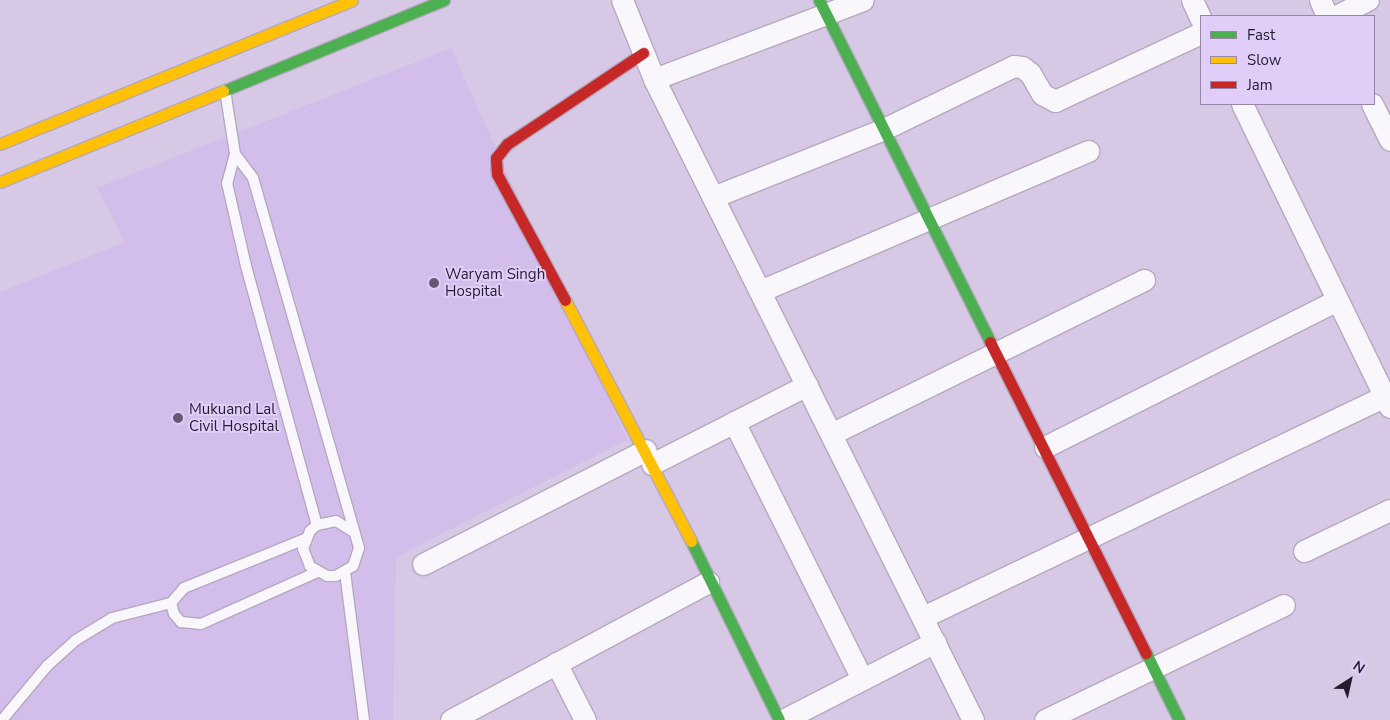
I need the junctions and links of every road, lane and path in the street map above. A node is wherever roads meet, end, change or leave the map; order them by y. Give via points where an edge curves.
1 (444, 0) edge
2 (622, 0) edge
3 (863, 0) edge
4 (1192, 0) edge
5 (1320, 0) edge
6 (1368, 0) edge
7 (345, 1) edge
8 (823, 7) edge
9 (1328, 15) edge
10 (1338, 15) edge
11 (1200, 17) edge
12 (1200, 33) edge
13 (643, 53) junction
14 (654, 79) junction
15 (225, 89) junction
16 (1242, 105) edge
17 (1372, 105) edge
18 (884, 129) junction
19 (1390, 140) edge
20 (0, 144) edge
21 (1088, 151) dead end
22 (234, 154) junction
23 (0, 182) edge
24 (713, 197) junction
25 (929, 217) junction
26 (1144, 280) dead end
27 (760, 291) junction
28 (1338, 300) junction
29 (998, 352) junction
30 (807, 384) junction
31 (1387, 402) edge
32 (734, 422) junction
33 (831, 434) junction
34 (1045, 447) junction
35 (649, 457) junction
36 (1390, 510) edge
37 (317, 524) junction
38 (352, 531) junction
39 (305, 539) junction
40 (1091, 539) junction
41 (1304, 551) dead end
42 (423, 564) dead end
43 (317, 572) junction
44 (345, 572) junction
45 (708, 582) junction
46 (171, 603) junction
47 (1284, 605) dead end
48 (923, 617) junction
49 (935, 642) junction
50 (556, 663) junction
51 (1154, 666) junction
52 (862, 680) junction
53 (2, 720) edge
54 (364, 720) edge
55 (451, 720) edge
56 (585, 720) edge
57 (779, 720) edge
58 (782, 720) edge
59 (973, 720) edge
60 (1045, 720) edge
61 (1180, 720) edge

1 - 15 street
2 - 13 street
3 - 8 street
4 - 11 street
5 - 9 street
6 - 10 street
7 - 20 street
8 - 14 street
8 - 18 street
12 - 18 street via 1055,101 1042,94 1030,72 1014,66
13 - 14 street
13 - 35 street via 507,144 496,158 497,174
14 - 24 street
15 - 22 lane
15 - 23 street
16 - 28 street
17 - 19 street
18 - 24 street
18 - 25 street
21 - 25 street
22 - 37 lane via 227,183 246,266
22 - 38 lane via 253,178
24 - 27 street
25 - 27 street
25 - 29 street
26 - 29 street
27 - 30 street
28 - 31 street
28 - 34 street
29 - 33 street
29 - 34 street
30 - 32 street
30 - 33 street
31 - 40 street
32 - 35 street
32 - 52 street
33 - 48 street
34 - 40 street
35 - 42 street
35 - 45 street
36 - 41 street
37 - 38 lane via 336,521
37 - 39 lane
38 - 44 lane via 357,539 357,558
39 - 43 lane via 305,558
39 - 46 lane via 184,588
40 - 48 street
40 - 51 street
43 - 44 lane via 326,576
43 - 46 lane via 201,624 181,622
44 - 54 lane
45 - 50 street
45 - 57 street
46 - 53 lane via 112,618 76,640 47,666
47 - 51 street
48 - 49 street
49 - 52 street
49 - 59 street
50 - 55 street
50 - 56 street
51 - 60 street
51 - 61 street
52 - 58 street

